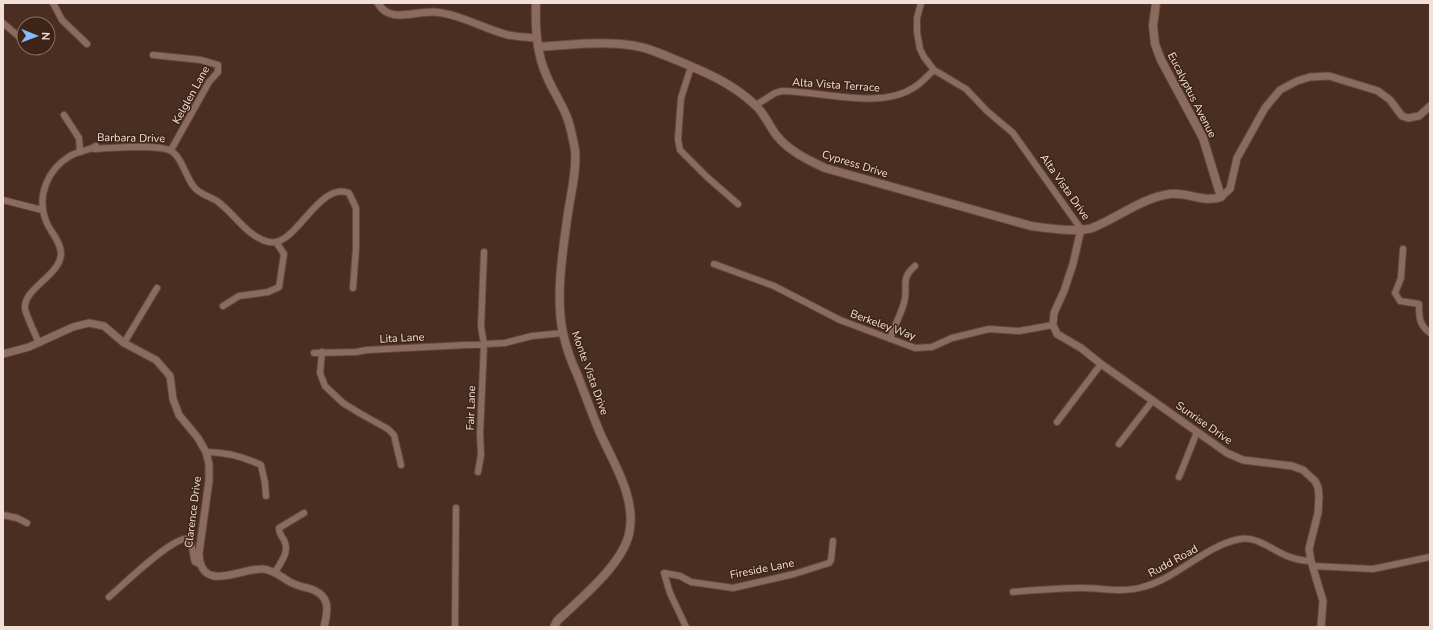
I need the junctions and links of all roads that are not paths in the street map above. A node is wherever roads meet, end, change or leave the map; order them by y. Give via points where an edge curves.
1 (52, 3) edge
2 (378, 3) edge
3 (536, 3) edge
4 (921, 3) edge
5 (1156, 3) edge
6 (3, 23) edge
7 (16, 34) edge
8 (536, 38) junction
9 (87, 44) dead end
10 (538, 47) junction
11 (153, 56) dead end
12 (691, 67) junction
13 (934, 70) junction
14 (756, 105) junction
15 (1430, 106) edge
16 (64, 115) dead end
17 (171, 150) junction
18 (80, 152) junction
19 (1221, 197) junction
20 (3, 200) edge
21 (738, 204) dead end
22 (42, 210) junction
23 (1081, 229) junction
24 (276, 242) junction
25 (1403, 249) dead end
26 (484, 252) dead end
27 (714, 264) dead end
28 (915, 266) dead end
29 (157, 288) dead end
30 (352, 288) dead end
31 (223, 306) dead end
32 (1054, 325) junction
33 (563, 333) junction
34 (1430, 333) edge
35 (890, 339) junction
36 (39, 343) junction
37 (124, 343) junction
38 (484, 344) junction
39 (322, 352) junction
40 (314, 353) dead end
41 (3, 354) edge
42 (1101, 364) junction
43 (1153, 400) junction
44 (1057, 422) dead end
45 (1197, 432) junction
46 (1119, 444) dead end
47 (206, 452) junction
48 (401, 465) dead end
49 (478, 472) dead end
50 (1178, 477) dead end
51 (266, 496) dead end
52 (456, 508) dead end
53 (304, 513) dead end
54 (3, 515) edge
55 (27, 523) dead end
56 (833, 541) dead end
57 (1430, 557) edge
58 (1312, 563) junction
59 (201, 565) junction
60 (275, 572) junction
61 (1013, 592) dead end
62 (109, 597) dead end
63 (324, 627) edge
64 (455, 627) edge
65 (554, 627) edge
66 (686, 627) edge
67 (1321, 627) edge

1 - 9 street via 62,20
2 - 8 street via 384,12 393,16 436,12 508,35
3 - 8 main road, Monte Vista Drive
4 - 13 street, Alta Vista Drive via 917,18 920,49
5 - 19 main road, Eucalyptus Avenue via 1153,27 1155,44 1203,138
6 - 7 street
8 - 10 main road, Monte Vista Drive
10 - 12 main road, Cypress Drive via 628,44
10 - 33 main road, Monte Vista Drive via 545,72 567,116 576,161 560,286
11 - 17 street, Kelglen Lane via 201,60 218,65 218,72 209,82
12 - 14 main road, Cypress Drive via 739,91
12 - 21 street via 681,98 678,145 686,156
13 - 14 street, Alta Vista Terrace via 913,89 897,96 871,99 782,91
13 - 23 street, Alta Vista Drive via 966,89 1013,133
14 - 23 main road, Cypress Drive via 778,137 804,158 825,168 1031,226
15 - 19 street via 1419,116 1408,118 1402,116 1387,96 1378,91 1329,76 1297,81 1280,90 1269,102 1237,158 1230,189
16 - 18 street via 79,138
17 - 18 street, Barbara Drive via 159,147 94,149 96,146
17 - 24 street, Barbara Drive via 194,188 219,203 257,237
18 - 22 street, Barbara Drive via 60,163 51,173 45,187
19 - 23 main road, Alta Vista Drive via 1209,199 1168,194 1136,205 1091,228
20 - 22 street
22 - 36 street, Barbara Drive via 58,242 60,254 55,268 28,297 25,308
23 - 32 street via 1074,264 1054,313
24 - 30 street via 299,225 324,198 338,191 349,193 356,208
24 - 31 street via 284,254 279,287 268,292 239,296
25 - 34 street via 1401,278 1395,295 1400,301 1419,304 1418,318 1424,329
26 - 38 street via 480,327
27 - 35 street, Berkeley Way via 774,286 840,320
28 - 35 street via 906,276 904,304
29 - 37 street
32 - 35 street, Berkeley Way via 1019,331 989,329 952,338 932,347 915,348
32 - 42 street, Sunrise Drive via 1057,334
33 - 38 street, Lita Lane
33 - 65 main road, Monte Vista Drive via 600,433 618,472 626,495 630,523 629,535 622,554
36 - 37 street, Clarence Drive via 89,323 104,326
36 - 41 street, Clarence Drive
37 - 47 street, Clarence Drive via 156,360 170,376 173,399 179,415
38 - 39 street, Lita Lane
38 - 49 street, Fair Lane via 481,455
39 - 40 street, Lita Lane
39 - 48 street via 320,373 325,386 343,403 388,428 394,435
42 - 43 street, Sunrise Drive
42 - 44 street
43 - 45 street, Sunrise Drive
43 - 46 street
45 - 50 street
45 - 58 street, Sunrise Drive via 1227,453 1243,460 1292,466 1303,470 1315,481 1319,497 1310,549
47 - 51 street via 217,452 261,465
47 - 59 street, Clarence Drive via 209,481 198,553
52 - 64 street
53 - 60 street via 279,528 287,551
54 - 55 street
56 - 66 street, Fireside Lane via 829,563 733,588 691,582 680,576 664,573
57 - 58 street, Rudd Road via 1373,569
58 - 61 street, Rudd Road via 1288,557 1253,539 1241,539 1220,545 1160,581 1142,588
58 - 67 street, Sunrise Drive via 1323,600
59 - 60 street via 210,575 219,576 262,569
59 - 62 street via 193,558 191,542 182,539 148,563
60 - 63 street via 292,583 323,596 328,610

